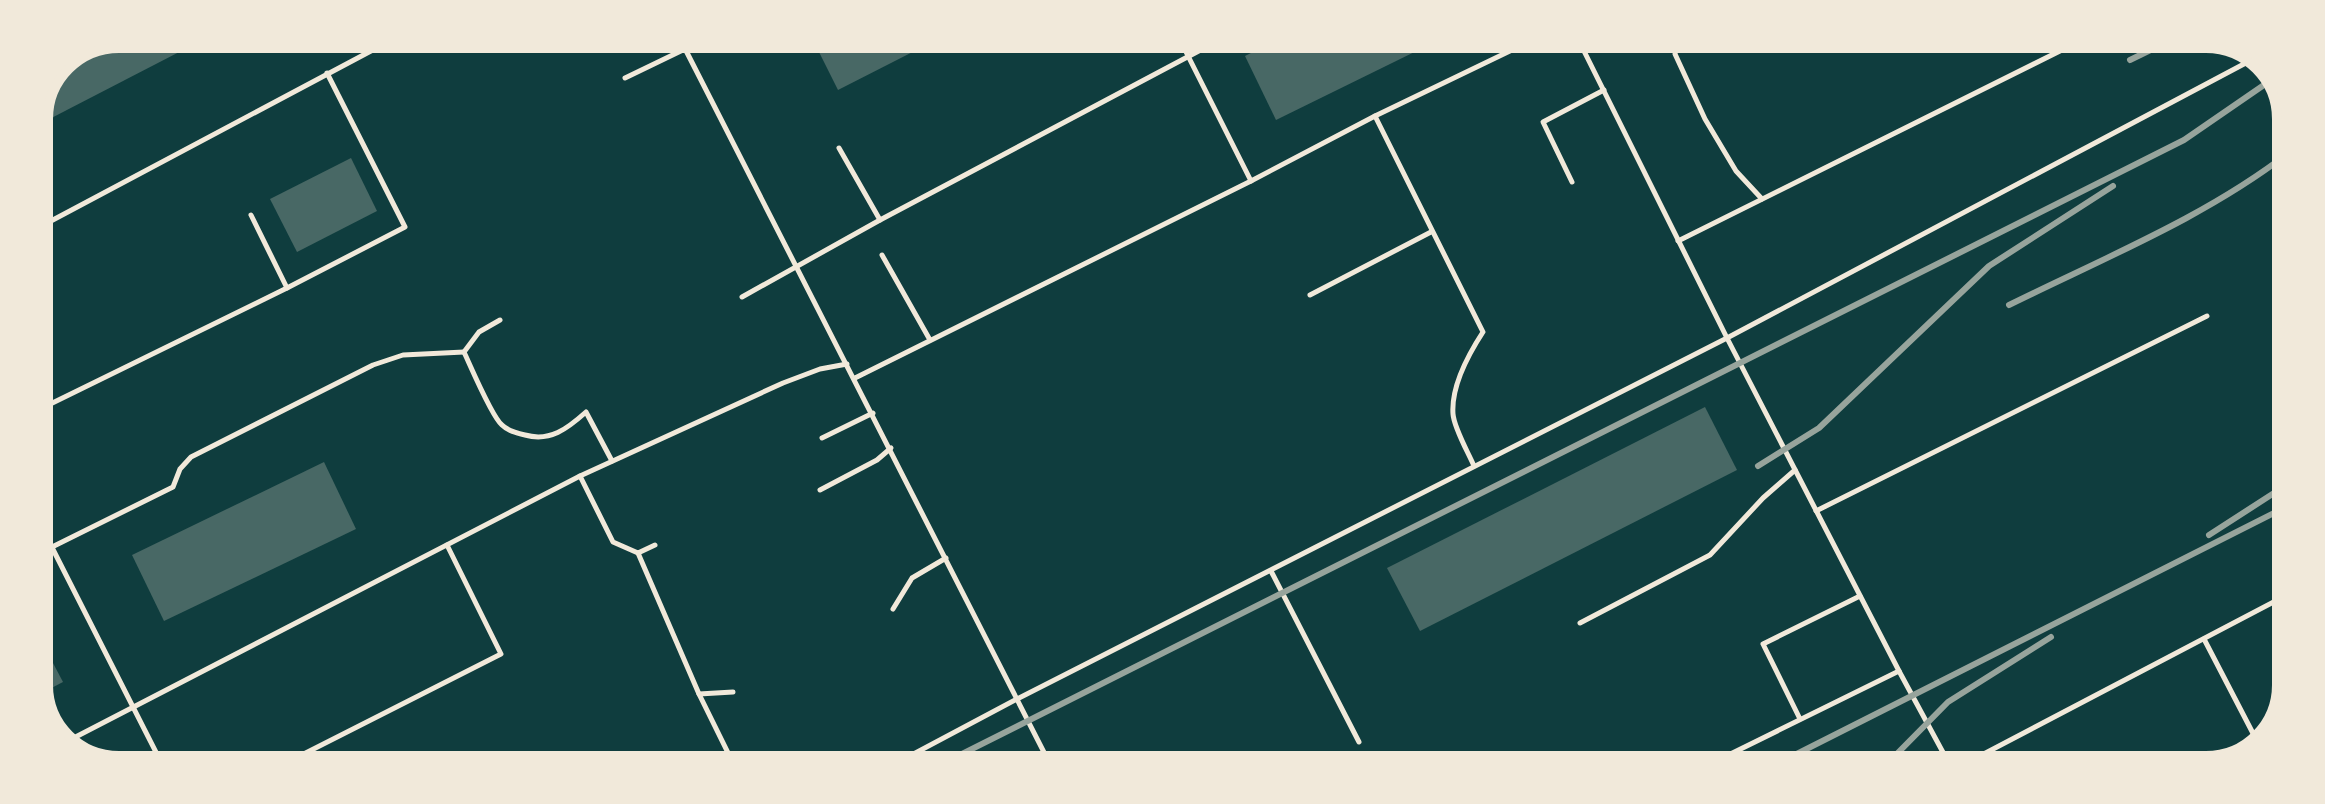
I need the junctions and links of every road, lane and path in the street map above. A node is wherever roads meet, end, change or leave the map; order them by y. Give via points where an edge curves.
1 (376, 48) edge
2 (1184, 48) edge
3 (1204, 48) edge
4 (1516, 48) edge
5 (1583, 48) edge
6 (1676, 48) edge
7 (2066, 48) edge
8 (685, 49) joint
9 (1188, 56) junction
10 (2248, 62) edge
11 (327, 73) junction
12 (625, 78) dead end
13 (1604, 90) junction
14 (1375, 116) junction
15 (839, 148) dead end
16 (1251, 181) junction
17 (1572, 182) dead end
18 (1762, 199) junction
19 (251, 215) dead end
20 (880, 220) junction
21 (48, 222) edge
22 (1431, 232) junction
23 (1678, 241) junction
24 (882, 255) dead end
25 (796, 267) junction
26 (287, 288) junction
27 (1310, 295) dead end
28 (742, 297) dead end
29 (2207, 316) dead end
30 (500, 320) dead end
31 (1727, 338) junction
32 (930, 340) junction
33 (464, 352) junction
34 (847, 364) junction
35 (855, 378) junction
36 (48, 405) edge
37 (873, 413) junction
38 (822, 438) dead end
39 (891, 448) junction
40 (612, 461) junction
41 (1474, 466) junction
42 (1795, 470) junction
43 (580, 476) junction
44 (820, 490) dead end
45 (1816, 511) junction
46 (48, 539) edge
47 (447, 545) junction
48 (655, 545) dead end
49 (52, 547) junction
50 (638, 553) junction
51 (946, 558) junction
52 (1271, 571) junction
53 (1860, 596) junction
54 (2277, 600) edge
55 (893, 609) dead end
56 (1580, 623) dead end
57 (2204, 639) junction
58 (1899, 671) junction
59 (733, 692) dead end
60 (699, 694) junction
61 (1017, 699) junction
62 (133, 708) junction
63 (1800, 719) junction
64 (2255, 736) edge
65 (73, 738) edge
66 (1359, 742) dead end
67 (158, 756) edge
68 (300, 756) edge
69 (730, 756) edge
70 (910, 756) edge
71 (1046, 756) edge
72 (1726, 756) edge
73 (1946, 756) edge
74 (1978, 756) edge

1 - 11 lane
2 - 9 lane
3 - 9 lane
4 - 14 lane
5 - 13 lane
6 - 18 lane via 1705,119 1736,171
7 - 18 lane
8 - 12 lane
8 - 25 lane
9 - 16 lane
9 - 20 lane
10 - 31 lane
11 - 21 lane
11 - 26 lane via 405,227
13 - 17 lane via 1543,122
13 - 23 lane
14 - 16 lane
14 - 22 lane
15 - 20 lane
16 - 32 lane
18 - 23 lane
19 - 26 lane
20 - 25 lane
22 - 27 lane
22 - 41 lane via 1483,332 1471,350 1454,402 1453,417
23 - 31 lane
24 - 32 lane
25 - 28 lane
25 - 34 lane
26 - 36 lane
29 - 45 lane
30 - 33 lane via 479,332
31 - 41 lane
31 - 42 lane
32 - 35 lane
33 - 40 lane via 499,424 538,439 556,434 586,412
33 - 49 lane via 403,355 373,365 191,457 173,487
34 - 35 lane
34 - 40 lane via 783,383
35 - 37 lane
37 - 38 lane
37 - 39 lane
39 - 44 lane
39 - 51 lane
40 - 43 lane
41 - 52 lane
42 - 45 lane
42 - 56 lane via 1710,555
43 - 47 lane
43 - 50 lane via 613,542
45 - 53 lane
46 - 49 lane
47 - 62 lane
47 - 68 lane via 501,654
48 - 50 lane
49 - 62 lane
50 - 60 lane
51 - 55 lane via 912,578
51 - 61 lane
52 - 61 lane
52 - 66 lane
53 - 58 lane
53 - 63 lane via 1763,644
54 - 57 lane
57 - 64 lane
57 - 74 lane
58 - 63 lane
58 - 73 lane
59 - 60 lane
60 - 69 lane
61 - 70 lane
61 - 71 lane
62 - 65 lane
62 - 67 lane
63 - 72 lane

